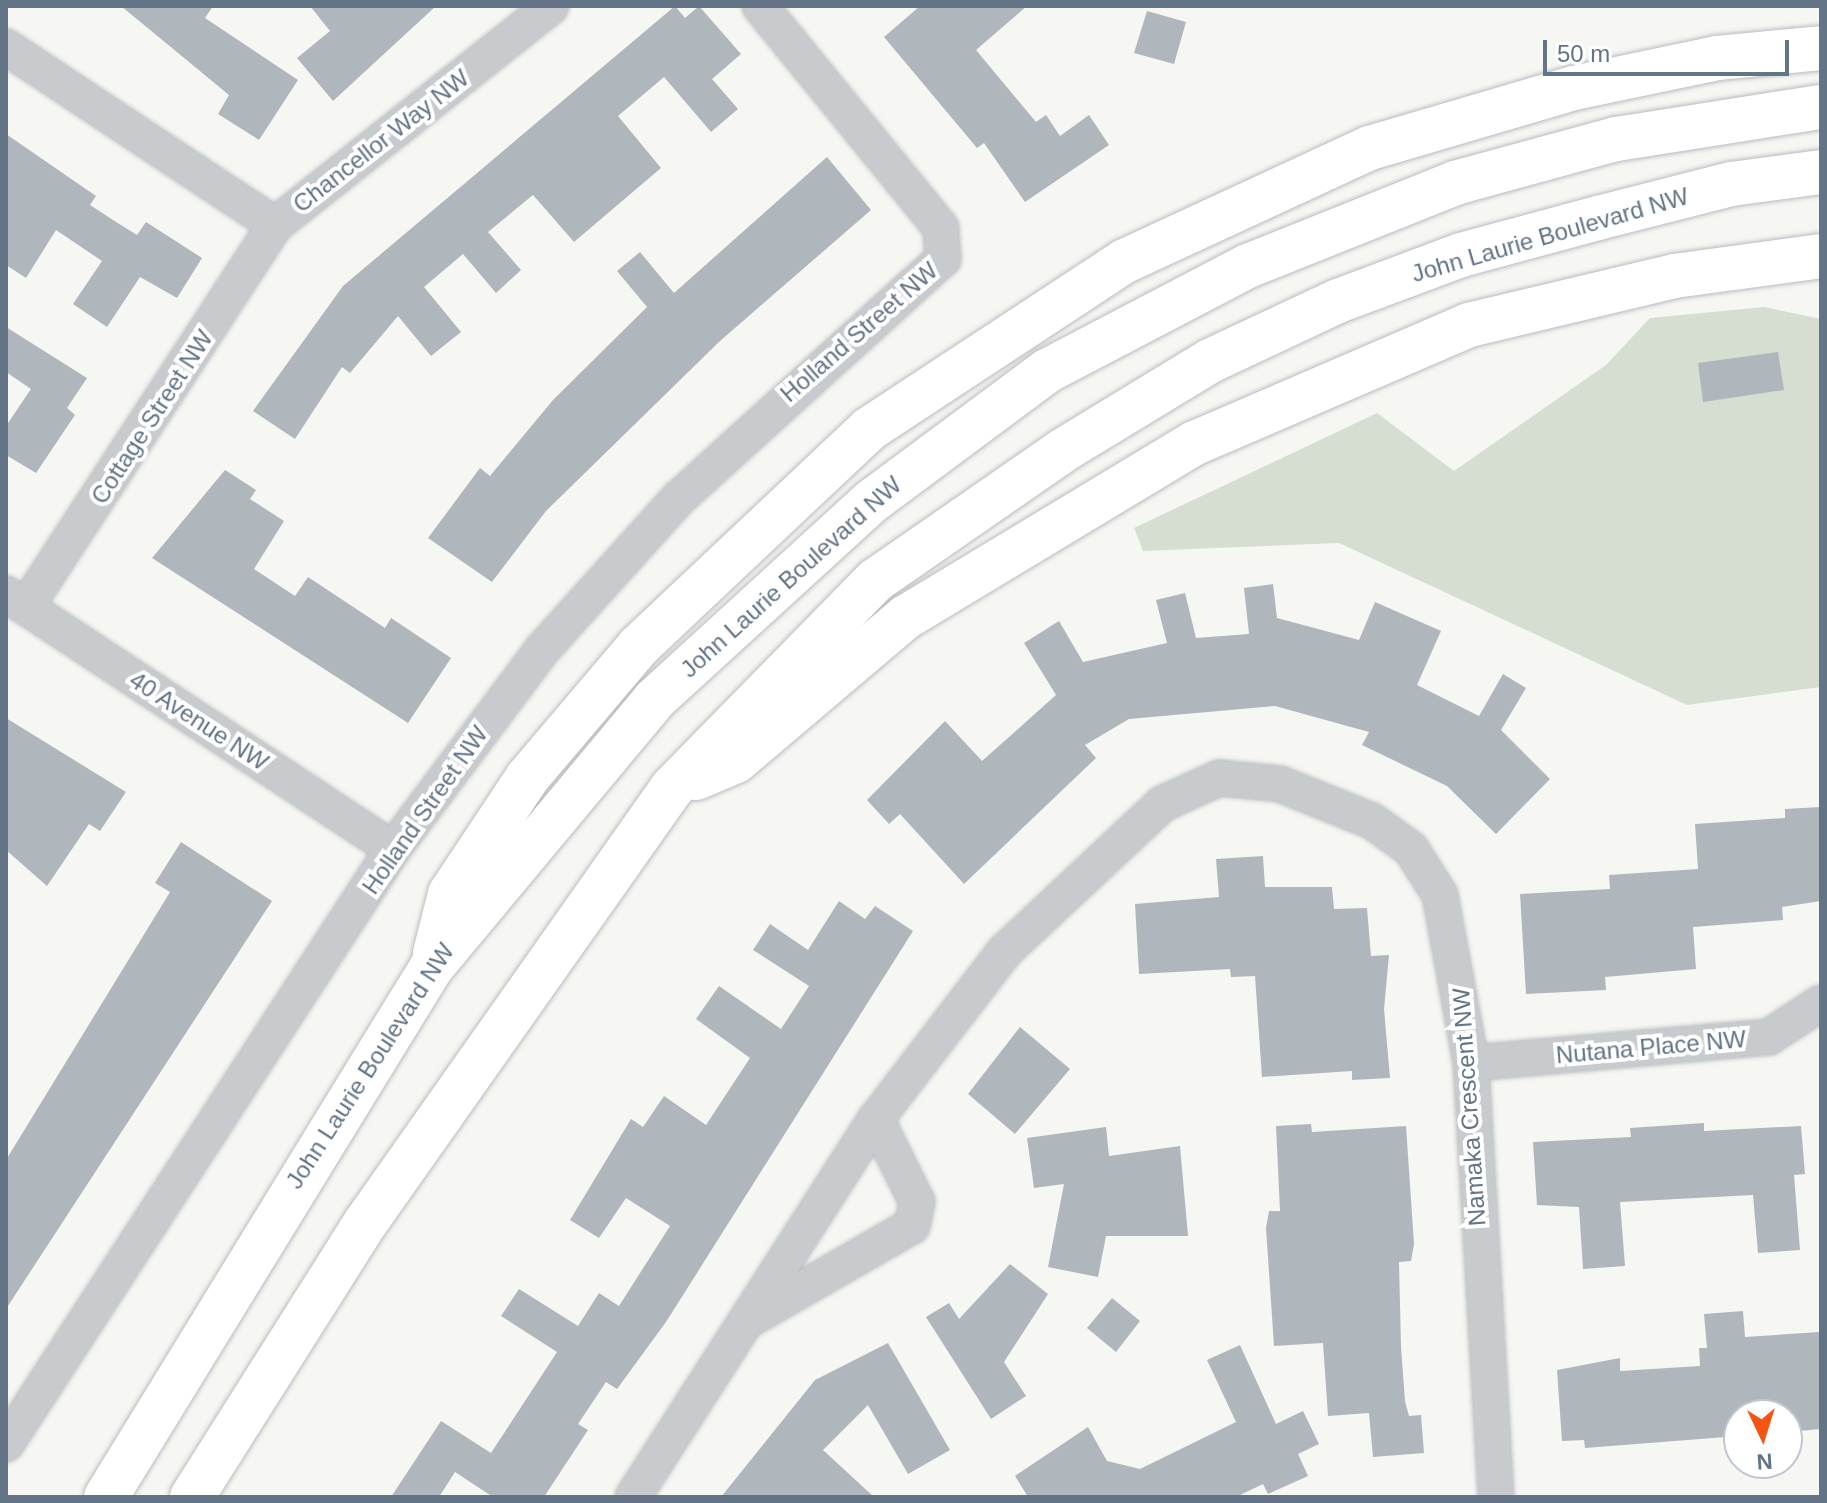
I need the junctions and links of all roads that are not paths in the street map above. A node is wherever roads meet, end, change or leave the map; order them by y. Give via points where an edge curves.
1 (551, 6) edge
2 (760, 6) edge
3 (6, 47) edge
4 (1821, 48) edge
5 (1821, 107) edge
6 (1821, 172) edge
7 (275, 225) junction
8 (1821, 256) edge
9 (16, 600) edge
10 (672, 788) junction
11 (393, 849) junction
12 (431, 968) junction
13 (1821, 1003) edge
14 (1471, 1063) junction
15 (876, 1119) junction
16 (744, 1323) junction
17 (6, 1444) edge
18 (106, 1497) edge
19 (192, 1497) edge
20 (633, 1497) edge
21 (1496, 1497) edge

1 - 7 street, Chancellor Way NW
2 - 11 street, Holland Street NW via 941,228 943,259 678,499 541,651
3 - 7 street, Chancellor Way NW
4 - 12 main road via 1717,58 1574,88 1370,148 1125,261 869,429 638,647 527,778 450,894
5 - 12 main road, John Laurie Boulevard NW via 1616,139 1455,183 1248,266 1047,371 872,501 654,700
6 - 10 main road, John Laurie Boulevard NW via 1731,184 1461,255 1338,301 1210,361 1062,451 876,580
7 - 9 street, Cottage Street NW
8 - 10 main road via 1674,276 1469,325 1195,443 906,617 736,761
9 - 11 street, 40 Avenue NW
10 - 19 main road, John Laurie Boulevard NW via 366,1222
11 - 17 street, Holland Street NW
12 - 18 main road, John Laurie Boulevard NW
13 - 14 street, Nutana Place NW via 1769,1037
14 - 15 street, Namaka Crescent NW via 1455,946 1440,895 1411,849 1323,799 1280,784 1219,778 1162,804 1004,952
14 - 21 street, Namaka Crescent NW
15 - 16 street, Namaka Crescent NW
15 - 16 street, Namaka Crescent NW via 917,1202 912,1226
16 - 20 street, Namaka Crescent NW

